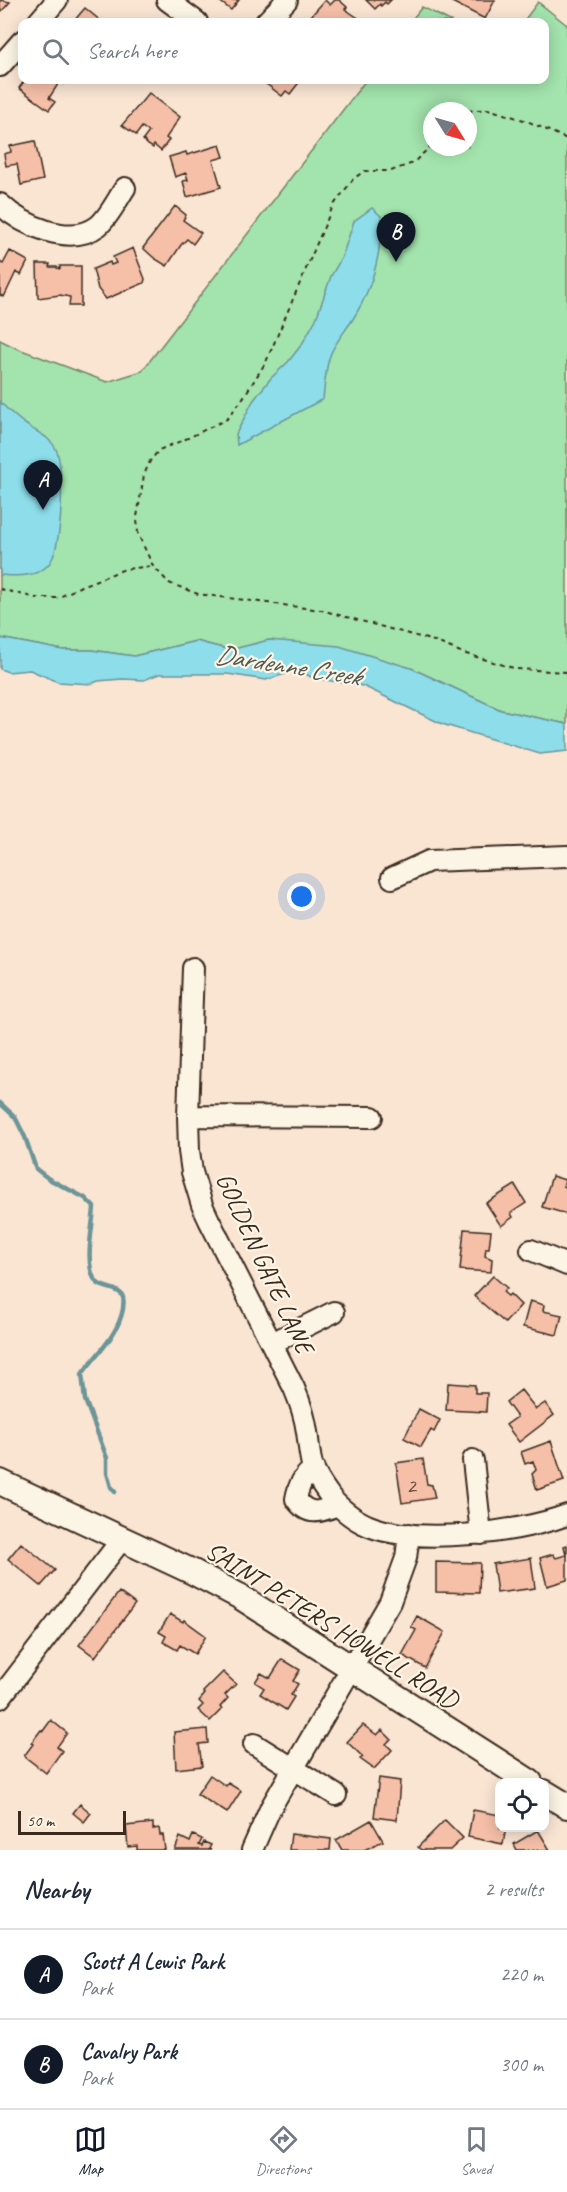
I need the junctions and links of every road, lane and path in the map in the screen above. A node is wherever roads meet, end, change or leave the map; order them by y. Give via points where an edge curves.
1 (57, 0) edge
2 (166, 0) edge
3 (287, 0) edge
4 (41, 18) edge
5 (191, 18) edge
6 (270, 18) edge
7 (18, 45) edge
8 (0, 66) edge
9 (477, 110) edge
10 (567, 139) edge
11 (423, 154) edge
12 (125, 188) dead end
13 (0, 204) edge
14 (153, 566) junction
15 (0, 589) edge
16 (567, 672) edge
17 (567, 856) edge
18 (392, 878) dead end
19 (193, 968) dead end
20 (188, 1116) junction
21 (372, 1117) dead end
22 (531, 1251) dead end
23 (567, 1265) edge
24 (334, 1312) dead end
25 (272, 1344) junction
26 (473, 1460) dead end
27 (314, 1469) junction
28 (0, 1482) edge
29 (338, 1505) junction
30 (567, 1515) edge
31 (409, 1534) junction
32 (481, 1534) junction
33 (122, 1539) junction
34 (351, 1668) junction
35 (0, 1698) edge
36 (254, 1744) dead end
37 (294, 1769) junction
38 (524, 1778) edge
39 (336, 1795) dead end
40 (549, 1795) edge
41 (567, 1806) edge
42 (252, 1850) edge

1 - 4 street
2 - 5 street
3 - 6 street
7 - 8 street
9 - 10 path via 488,109 527,121
11 - 14 path via 413,164 391,171 365,171 354,178 333,206 266,362 241,401 227,418 159,450 150,461 137,517 138,534
12 - 13 street via 98,226 85,232 50,232 12,216
14 - 15 path via 116,572 58,598 36,598
14 - 16 path via 170,583 198,594 321,610 518,669
17 - 18 street via 429,861
19 - 20 street, GOLDEN GATE LANE
20 - 21 street
20 - 25 street, GOLDEN GATE LANE via 189,1151 202,1205
22 - 23 street
24 - 25 street
25 - 27 street, GOLDEN GATE LANE via 301,1404
26 - 32 street
27 - 29 street, GOLDEN GATE LANE
27 - 29 street via 301,1483 296,1499 302,1508 312,1512
28 - 33 main road, SAINT PETERS HOWELL ROAD
29 - 31 street, GOLDEN GATE LANE via 367,1525
30 - 32 street, GOLDEN GATE LANE
31 - 32 street, GOLDEN GATE LANE
31 - 34 street via 400,1579
33 - 34 main road, SAINT PETERS HOWELL ROAD via 217,1583
33 - 35 street
34 - 37 street
34 - 38 main road, SAINT PETERS HOWELL ROAD
36 - 37 street
37 - 39 street
37 - 42 street
40 - 41 main road

